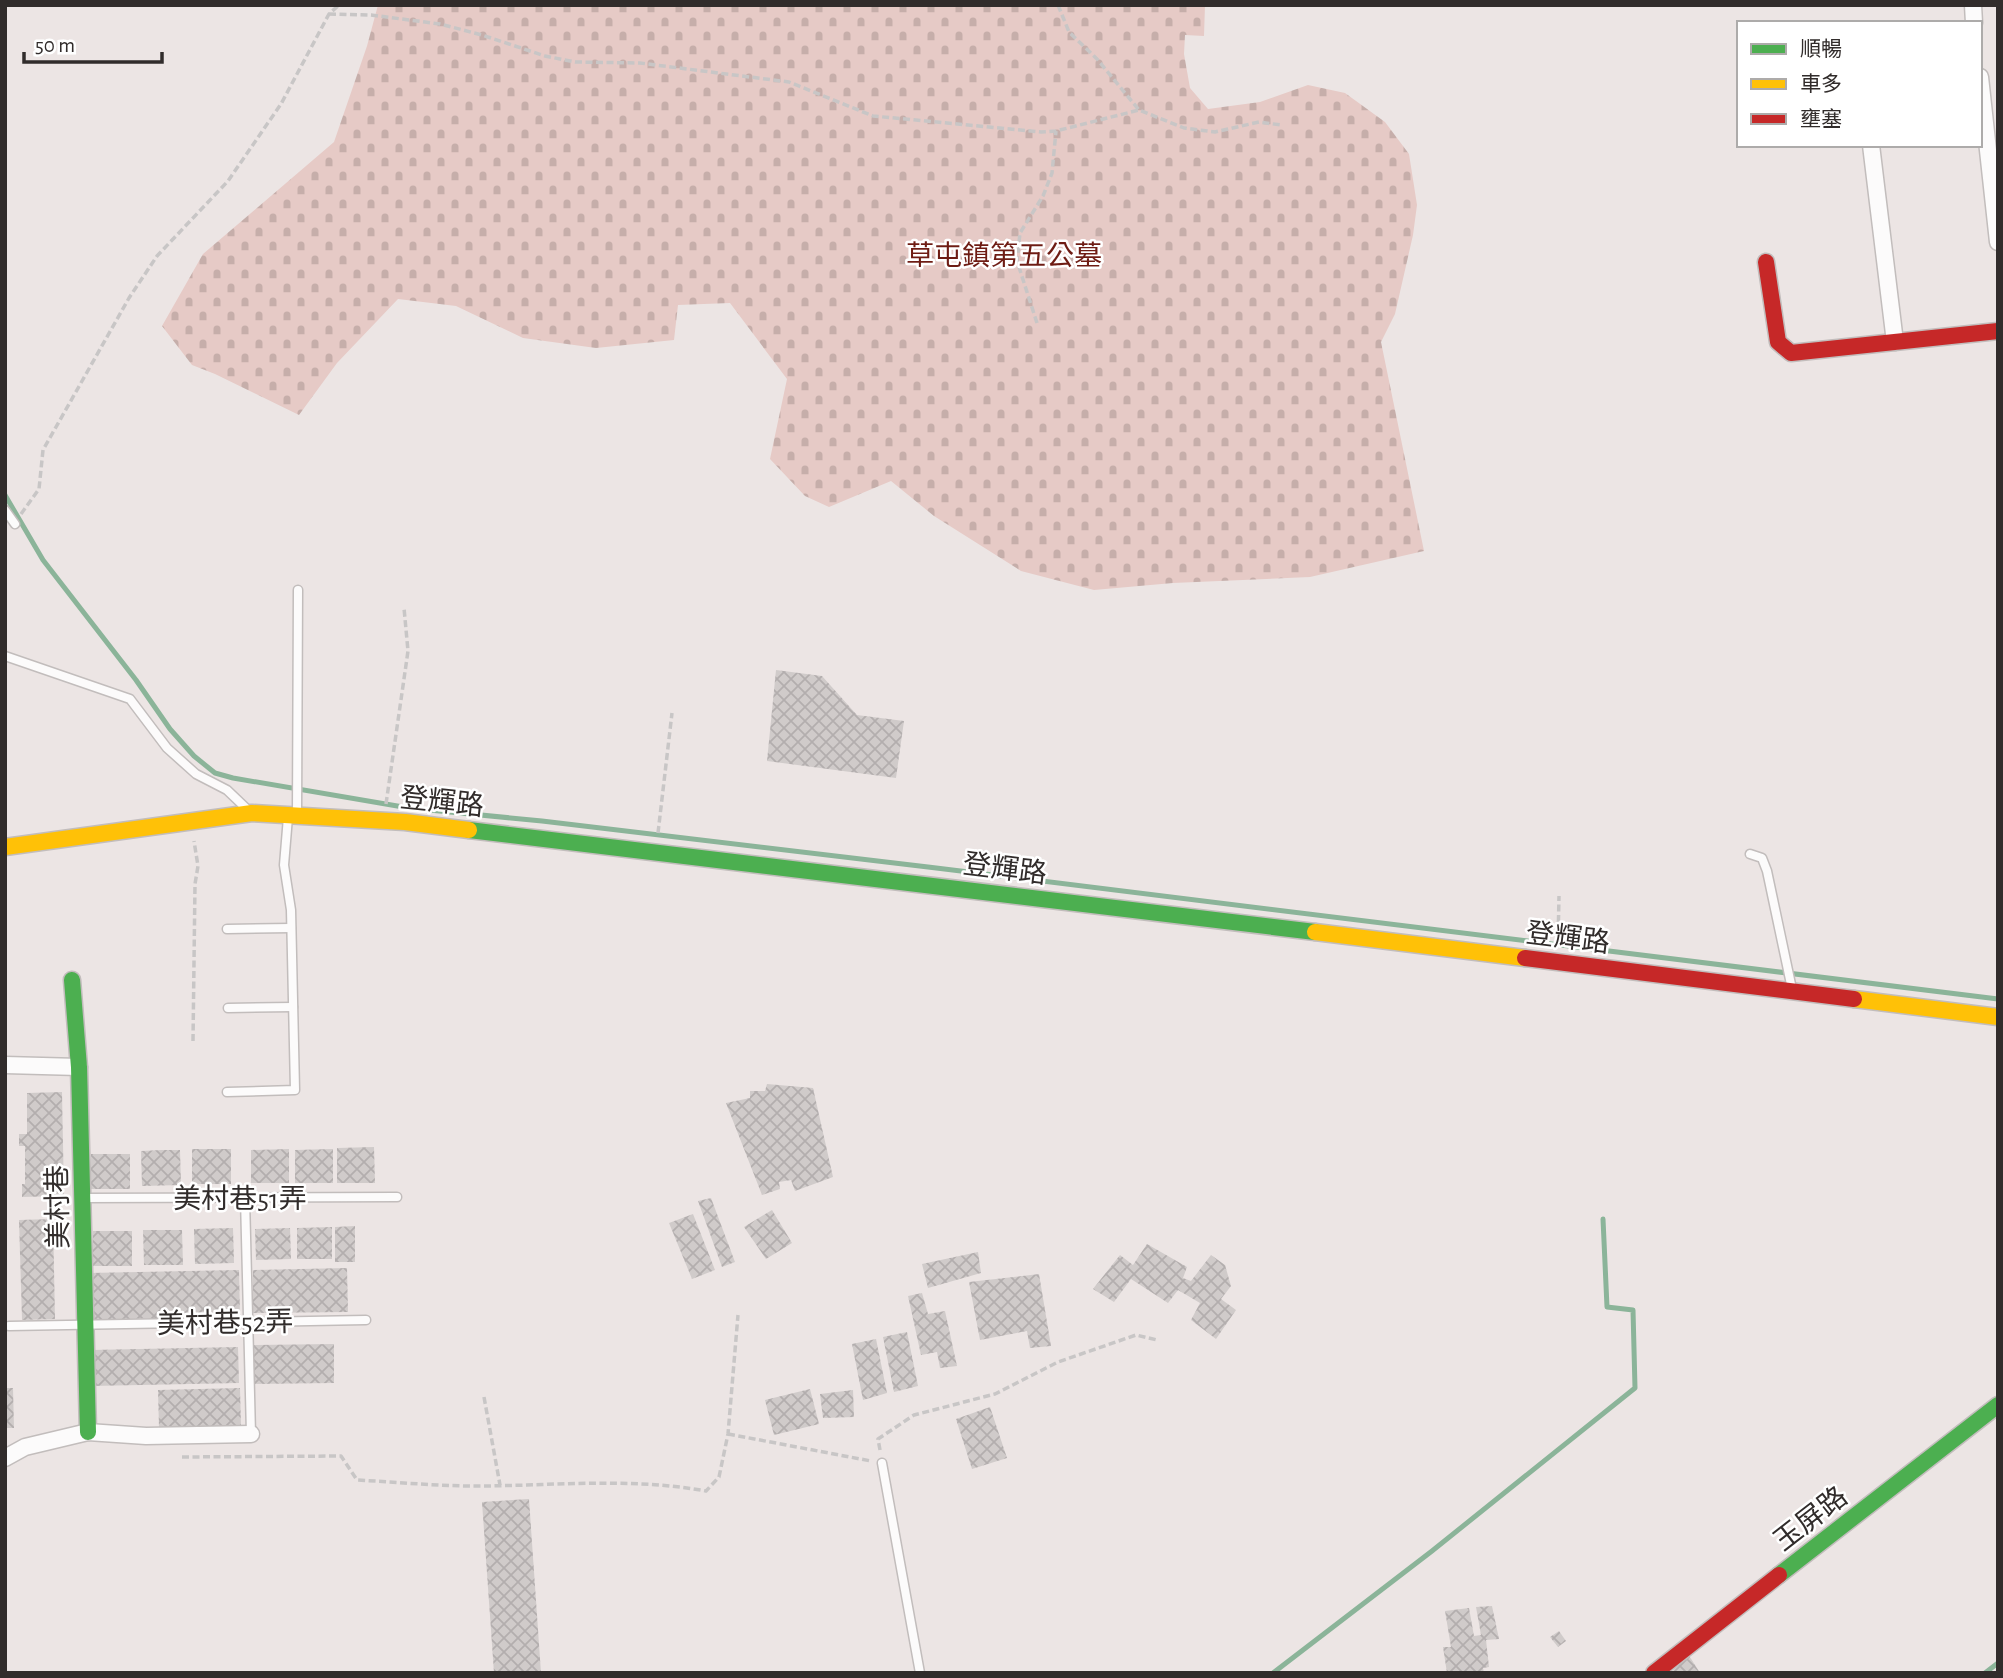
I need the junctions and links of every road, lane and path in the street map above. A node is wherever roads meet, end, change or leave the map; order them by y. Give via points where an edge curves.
1 (339, 5) edge
2 (1058, 5) edge
3 (329, 14) junction
4 (1982, 93) edge
5 (1139, 110) junction
6 (1281, 124) dead end
7 (1056, 131) junction
8 (1871, 147) edge
9 (1996, 207) edge
10 (1998, 242) edge
11 (1766, 262) dead end
12 (1037, 323) dead end
13 (1998, 331) edge
14 (1895, 342) junction
15 (5, 510) edge
16 (15, 524) joint
17 (298, 590) dead end
18 (404, 608) dead end
19 (5, 656) edge
20 (672, 713) dead end
21 (252, 813) junction
22 (292, 814) junction
23 (192, 821) junction
24 (384, 821) junction
25 (5, 847) edge
26 (656, 852) junction
27 (1750, 854) dead end
28 (1559, 896) dead end
29 (291, 928) junction
30 (227, 929) dead end
31 (1556, 962) junction
32 (72, 981) dead end
33 (1793, 992) junction
34 (293, 1007) junction
35 (228, 1008) dead end
36 (1998, 1017) edge
37 (193, 1041) dead end
38 (5, 1065) edge
39 (79, 1067) junction
40 (227, 1091) dead end
41 (83, 1198) junction
42 (245, 1198) junction
43 (397, 1198) dead end
44 (738, 1315) dead end
45 (366, 1320) dead end
46 (247, 1322) junction
47 (84, 1325) junction
48 (9, 1326) dead end
49 (1157, 1340) dead end
50 (484, 1396) dead end
51 (1998, 1405) edge
52 (88, 1432) junction
53 (251, 1434) joint
54 (728, 1434) junction
55 (5, 1447) edge
56 (25, 1447) junction
57 (182, 1457) dead end
58 (5, 1458) edge
59 (882, 1463) junction
60 (500, 1485) junction
61 (920, 1673) edge
62 (1654, 1673) edge

1 - 3 path
2 - 5 path via 1069,32
3 - 7 path via 440,24 575,62 640,64 789,82 873,116
3 - 16 path via 281,104 228,181 157,256 129,298 43,450 39,489
4 - 9 street
5 - 6 path via 1184,128 1215,132 1259,122
5 - 7 path
7 - 12 path via 1052,173 1020,233 1017,261
8 - 14 street
9 - 10 street
11 - 14 street via 1778,342 1791,352
13 - 14 street
15 - 16 lane
17 - 22 lane
18 - 24 path via 408,651
19 - 21 lane via 130,699 167,748
20 - 26 path
21 - 22 street, 登輝路
21 - 23 street, 登輝路
22 - 24 street, 登輝路
22 - 29 lane via 284,865
23 - 25 street, 登輝路
23 - 37 path via 198,866
24 - 26 street, 登輝路
26 - 31 street, 登輝路
27 - 33 lane via 1762,858 1767,871
28 - 31 path
29 - 30 lane
29 - 34 lane
31 - 33 street, 登輝路
32 - 39 street, 美村巷
33 - 36 street, 登輝路
34 - 35 lane
34 - 40 lane via 295,1090
38 - 39 street
39 - 41 street, 美村巷
41 - 42 lane, 美村巷51弄
41 - 47 street, 美村巷
42 - 43 lane, 美村巷51弄
42 - 46 lane
44 - 54 path
45 - 46 lane, 美村巷52弄
46 - 47 lane, 美村巷52弄
46 - 53 lane
47 - 48 lane, 美村巷52弄
47 - 52 street, 美村巷
49 - 59 path via 1136,1335 1058,1362 995,1394 914,1415 878,1439
50 - 60 path
51 - 62 street, 玉屏路
52 - 53 street
52 - 56 street
54 - 59 path
54 - 60 path via 719,1477 706,1491 667,1484
55 - 56 lane
56 - 58 street
57 - 60 path via 341,1456 356,1480
59 - 61 lane

